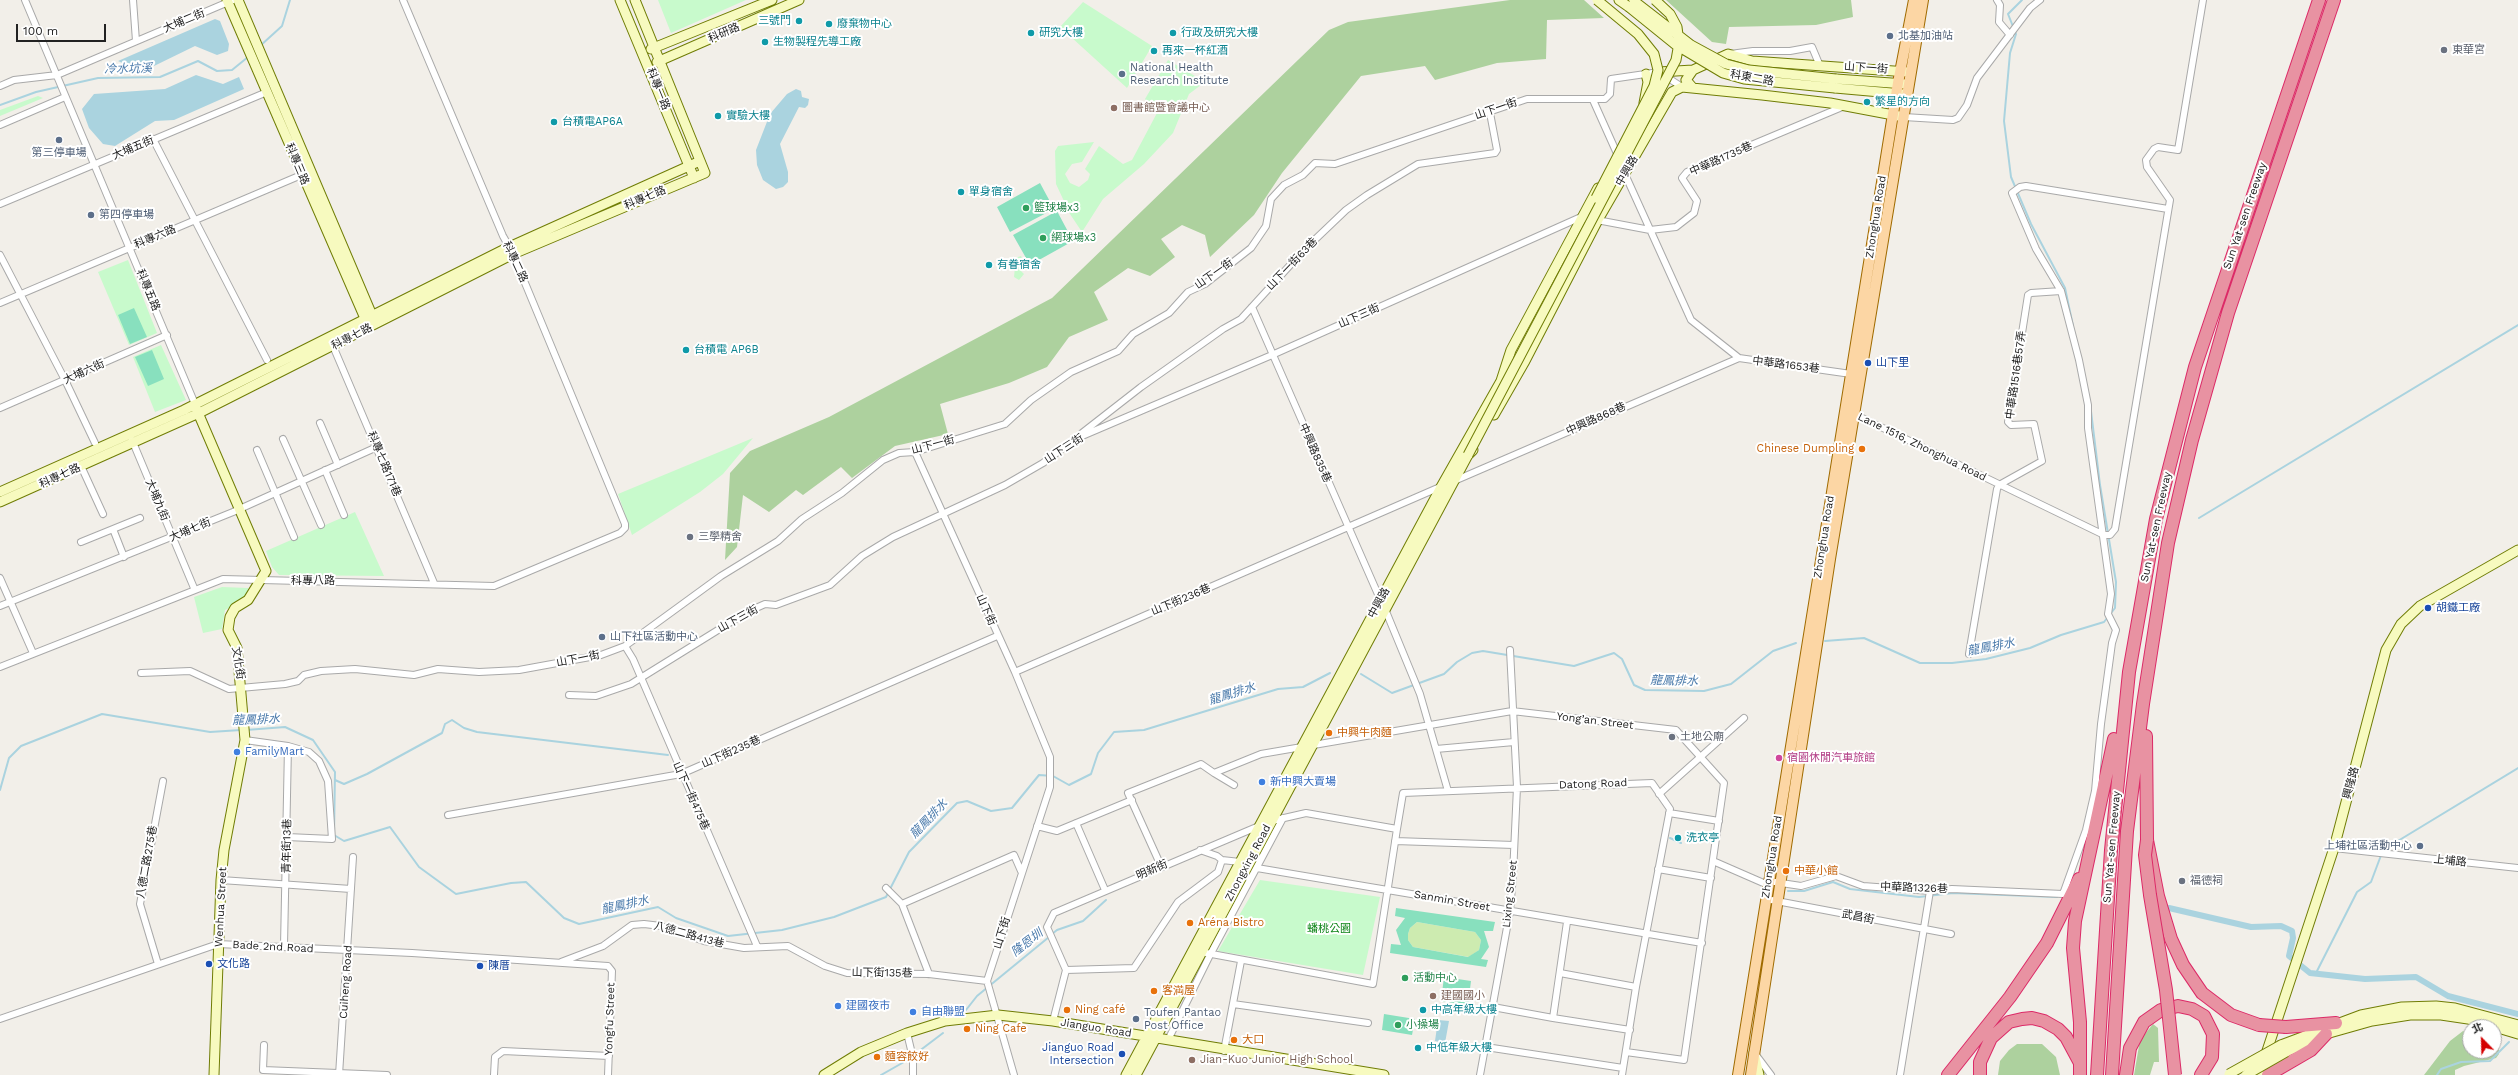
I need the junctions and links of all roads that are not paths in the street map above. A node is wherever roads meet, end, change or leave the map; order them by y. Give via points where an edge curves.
1 (25, 0) edge
2 (133, 0) edge
3 (238, 0) edge
4 (403, 0) edge
5 (620, 0) edge
6 (635, 0) edge
7 (772, 0) edge
8 (799, 0) edge
9 (1597, 0) edge
10 (1620, 0) edge
11 (1655, 0) edge
12 (1914, 0) edge
13 (1923, 0) edge
14 (1997, 0) edge
15 (2040, 0) edge
16 (2203, 0) edge
17 (2320, 0) edge
18 (2334, 0) edge
19 (229, 1) edge
20 (1632, 3) edge
21 (2010, 34) junction
22 (136, 41) junction
23 (656, 47) junction
24 (643, 53) junction
25 (1728, 54) junction
26 (661, 60) junction
27 (648, 65) junction
28 (1820, 66) junction
29 (1693, 70) junction
30 (1900, 71) junction
31 (1659, 72) junction
32 (1911, 72) junction
33 (1646, 74) junction
34 (58, 78) junction
35 (0, 86) edge
36 (1682, 87) junction
37 (1693, 88) junction
38 (1897, 88) junction
39 (1909, 90) junction
40 (267, 92) junction
41 (65, 94) junction
42 (1593, 100) junction
43 (1644, 102) junction
44 (1842, 107) junction
45 (1490, 113) junction
46 (1893, 116) junction
47 (1904, 117) junction
48 (0, 125) edge
49 (153, 139) junction
50 (1617, 154) junction
51 (700, 161) junction
52 (94, 164) junction
53 (689, 166) junction
54 (306, 173) junction
55 (705, 174) joint
56 (1625, 174) junction
57 (694, 178) junction
58 (0, 204) edge
59 (2168, 209) junction
60 (1581, 217) junction
61 (1599, 218) junction
62 (195, 220) junction
63 (1650, 230) junction
64 (130, 248) junction
65 (511, 250) junction
66 (0, 255) edge
67 (2061, 291) junction
68 (20, 294) junction
69 (0, 303) edge
70 (1252, 307) junction
71 (369, 317) junction
72 (373, 326) junction
73 (167, 335) junction
74 (334, 346) junction
75 (1272, 355) junction
76 (1739, 358) junction
77 (267, 360) dead end
78 (1855, 374) junction
79 (66, 380) junction
80 (1500, 381) junction
81 (0, 408) edge
82 (197, 409) junction
83 (1849, 412) junction
84 (320, 423) dead end
85 (132, 439) junction
86 (283, 439) dead end
87 (1075, 439) junction
88 (95, 443) dead end
89 (377, 447) junction
90 (257, 450) dead end
91 (915, 452) junction
92 (1468, 455) junction
93 (338, 465) junction
94 (81, 466) junction
95 (325, 470) junction
96 (302, 481) junction
97 (1454, 481) junction
98 (1999, 485) junction
99 (1441, 487) junction
100 (0, 492) edge
101 (276, 493) junction
102 (0, 502) edge
103 (241, 509) junction
104 (943, 512) junction
105 (103, 514) dead end
106 (344, 515) dead end
107 (140, 518) dead end
108 (625, 524) joint
109 (321, 525) dead end
110 (1348, 527) junction
111 (113, 529) junction
112 (2104, 535) junction
113 (294, 537) dead end
114 (173, 538) junction
115 (81, 542) dead end
116 (2518, 550) edge
117 (124, 557) junction
118 (0, 578) edge
119 (262, 581) junction
120 (434, 583) junction
121 (194, 588) junction
122 (1380, 599) junction
123 (10, 602) junction
124 (0, 606) edge
125 (1385, 610) junction
126 (997, 636) junction
127 (625, 646) junction
128 (33, 653) junction
129 (1510, 653) dead end
130 (1969, 654) dead end
131 (0, 667) edge
132 (1014, 672) junction
133 (2129, 672) junction
134 (141, 673) dead end
135 (640, 679) junction
136 (2146, 683) junction
137 (242, 687) junction
138 (569, 695) dead end
139 (1512, 711) junction
140 (1744, 718) dead end
141 (1428, 725) junction
142 (244, 727) joint
143 (245, 740) junction
144 (1514, 742) junction
145 (1312, 744) junction
146 (288, 746) junction
147 (1301, 748) junction
148 (1436, 749) junction
149 (1701, 757) junction
150 (1214, 773) junction
151 (681, 774) junction
152 (162, 781) dead end
153 (1234, 785) dead end
154 (1517, 787) junction
155 (1448, 791) junction
156 (1659, 794) junction
157 (1132, 800) junction
158 (1669, 813) junction
159 (448, 815) dead end
160 (2098, 817) junction
161 (1283, 818) junction
162 (1719, 821) junction
163 (1076, 823) junction
164 (1265, 824) junction
165 (1037, 826) junction
166 (1397, 828) junction
167 (287, 837) junction
168 (2146, 840) junction
169 (1395, 841) junction
170 (1514, 845) junction
171 (2334, 848) junction
172 (1200, 850) junction
173 (352, 857) dead end
174 (1222, 860) junction
175 (1713, 861) junction
176 (1240, 862) junction
177 (1161, 866) junction
178 (1257, 868) junction
179 (2518, 868) edge
180 (1658, 869) junction
181 (1021, 871) junction
182 (1711, 878) junction
183 (222, 880) junction
184 (286, 883) junction
185 (1772, 883) junction
186 (887, 888) dead end
187 (351, 889) junction
188 (1105, 890) junction
189 (1388, 890) junction
190 (1930, 892) junction
191 (1766, 899) junction
192 (1776, 902) junction
193 (902, 904) junction
194 (1510, 910) junction
195 (1567, 922) junction
196 (1924, 929) junction
197 (1646, 933) junction
198 (1951, 934) dead end
199 (1702, 943) junction
200 (218, 944) junction
201 (756, 944) junction
202 (284, 946) junction
203 (348, 951) junction
204 (1205, 953) junction
205 (1241, 961) junction
206 (558, 963) junction
207 (158, 964) junction
208 (1066, 970) junction
209 (929, 974) junction
210 (1560, 974) junction
211 (988, 984) junction
212 (1636, 987) junction
213 (1233, 1004) junction
214 (1493, 1007) junction
215 (998, 1015) junction
216 (1553, 1018) junction
217 (0, 1019) edge
218 (1053, 1021) junction
219 (1368, 1023) dead end
220 (2336, 1024) junction
221 (2518, 1025) edge
222 (1630, 1030) junction
223 (907, 1033) junction
224 (2326, 1034) junction
225 (2518, 1034) edge
226 (1152, 1038) junction
227 (1168, 1040) junction
228 (264, 1045) dead end
229 (1486, 1047) junction
230 (2283, 1049) junction
231 (1224, 1051) junction
232 (1626, 1052) junction
233 (1754, 1052) junction
234 (609, 1056) junction
235 (2080, 1070) edge
236 (1623, 1072) edge
237 (2272, 1073) edge
238 (340, 1074) edge
239 (2228, 1074) edge
240 (214, 1075) edge
241 (388, 1075) edge
242 (494, 1075) edge
243 (608, 1075) edge
244 (824, 1075) edge
245 (913, 1075) edge
246 (1014, 1075) edge
247 (1126, 1075) edge
248 (1136, 1075) edge
249 (1382, 1075) edge
250 (1480, 1075) edge
251 (1738, 1075) edge
252 (1751, 1075) edge
253 (1759, 1075) edge
254 (1771, 1075) edge
255 (1900, 1075) edge
256 (1948, 1075) edge
257 (1980, 1075) edge
258 (2097, 1075) edge
259 (2112, 1075) edge
260 (2126, 1075) edge
261 (2175, 1075) edge
262 (2201, 1075) edge
263 (2246, 1075) edge
264 (2259, 1075) edge

1 - 34 street, 科專五路
2 - 22 street
3 - 54 street, 科專三路
4 - 65 street, 科專二路
5 - 24 street, 科專一路
6 - 23 street, 科專一路
7 - 23 street, 科研路
8 - 26 street, 科研路
9 - 80 street, 中興路, bridge via 1638,34 1654,54 1658,70 1654,86
10 - 20 street, 科東二路
11 - 92 street, 中興路, bridge via 1670,14 1677,27 1679,44 1676,60
12 - 30 main road, Zhonghua Road
13 - 32 main road, Zhonghua Road
14 - 21 street via 2000,5 1999,22
15 - 21 street
16 - 59 street via 2178,150 2158,147 2146,160 2147,167 2169,196
17 - 133 highway, Sun Yat-sen Freeway via 2195,367 2156,519
18 - 136 highway, Sun Yat-sen Freeway via 2228,313 2192,440 2163,572
19 - 22 street, 大埔二街
19 - 40 street, 科專三路
20 - 38 street, 科東二路, bridge via 1676,45 1723,73 1744,79
21 - 47 street via 1977,78 1967,105 1958,118 1953,120
22 - 34 street, 大埔二街
23 - 24 street, 科研路
23 - 26 street, 科專一路
24 - 27 street, 科專一路
25 - 28 street, 山下一街 via 1752,62
25 - 28 street, 山下一街 via 1752,50 1790,51 1812,47
25 - 29 street, 山下一街
26 - 27 street, 科研路
26 - 51 street, 科專一路
27 - 53 street, 科專一路
28 - 30 street, 山下一街
29 - 31 street, 山下一街
29 - 37 street via 1686,80
30 - 32 street, 山下一街
30 - 38 main road, Zhonghua Road
31 - 33 street, 山下一街
31 - 36 street
31 - 43 street, 中興路
32 - 39 main road, Zhonghua Road
33 - 42 street, 山下一街 via 1611,79 1608,97
33 - 43 street, 中興路 via 1648,82
34 - 35 street, 大埔二街 via 14,80
34 - 41 street, 科專五路
36 - 37 street
36 - 56 street, 中興路 via 1672,92
37 - 44 street via 1822,102
38 - 39 street, 科東二路
38 - 46 main road, Zhonghua Road
39 - 47 main road, Zhonghua Road
40 - 49 street, 大埔五街
40 - 54 street, 科專三路
41 - 48 street
41 - 52 street, 科專五路
42 - 45 street, 山下一街 via 1527,99
42 - 50 street, 中華路1653巷
43 - 50 street, 中興路
44 - 46 street
44 - 63 street, 中華路1735巷 via 1687,172 1682,178 1697,201 1694,213 1676,227
45 - 70 street, 山下一街63巷 via 1497,150 1495,153 1418,164 1367,195 1346,210 1303,251
45 - 91 street, 山下一街 via 1335,164 1315,163 1303,175 1284,185 1270,200 1266,226 1251,248 1205,284 1188,292 1169,313 1133,334 1118,350 1071,372 1031,400 1005,424
46 - 47 street
46 - 78 main road, Zhonghua Road
47 - 78 main road, Zhonghua Road
49 - 52 street, 大埔五街
49 - 62 street
50 - 56 street, 中華路1653巷
50 - 60 street, 中興路
51 - 53 street, 科專七路
51 - 55 street, 科專一路
52 - 58 street, 大埔五街
52 - 64 street, 科專五路
53 - 57 street, 科專一路
53 - 65 street, 科專七路
54 - 62 street, 科專六路
54 - 71 street, 科專三路
55 - 57 street, 科專七路
56 - 61 street, 中興路
56 - 63 street, 中華路1653巷
57 - 65 street, 科專七路
59 - 67 street via 2026,186 2016,189 2012,193 2036,249
59 - 112 street via 2115,530 2110,535
60 - 61 street, 山下三街
60 - 75 street, 山下三街
60 - 80 street, 中興路 via 1511,350
61 - 63 street, 山下三街
61 - 92 street, 中興路 via 1525,361
62 - 64 street, 科專六路
62 - 77 street
63 - 76 street, 中華路1653巷 via 1688,317
64 - 68 street, 科專六路
64 - 73 street, 科專五路
65 - 71 street, 科專七路
65 - 72 street, 科專七路
65 - 108 street, 科專二路
66 - 68 street
67 - 98 street, 中華路1516巷57弄 via 2028,295 2008,422 2011,425 2034,424 2042,461
67 - 112 street via 2088,405 2088,428
68 - 69 street, 科專六路
68 - 79 street
70 - 75 street, 中興路835巷
70 - 87 street, 山下一街63巷 via 1241,319 1153,378
71 - 72 street, 科專三路
71 - 82 street, 科專七路
72 - 74 street, 科專七路
73 - 79 street, 大埔六街
73 - 82 street, 科專五路
74 - 82 street, 科專七路
74 - 89 street, 科專七路171巷
75 - 87 street, 山下三街
75 - 110 street, 中興路835巷
76 - 78 street, 中華路1653巷
76 - 97 street, 中興路868巷
78 - 83 main road, Zhonghua Road
79 - 81 street, 大埔六街
79 - 88 street
80 - 99 street, 中興路
82 - 85 street, 科專七路
82 - 103 street, 科專五路
83 - 98 street, Lane 1516, Zhonghua Road
83 - 185 main road, Zhonghua Road
84 - 93 street
85 - 94 street, 科專七路
85 - 100 street, 科專七路
85 - 114 street, 大埔九街
86 - 96 street
87 - 104 street, 山下三街 via 1043,463 1005,485
89 - 93 street, 大埔七街
89 - 120 street, 科專七路171巷
90 - 101 street
91 - 104 street, 山下街
91 - 127 street, 山下一街 via 899,453 883,460 842,494 802,519 778,540 721,576
92 - 97 street, 中興路
93 - 95 street, 大埔七街
94 - 102 street, 科專七路
94 - 105 street
95 - 96 street, 大埔七街
95 - 106 street
96 - 101 street, 大埔七街
96 - 109 street
97 - 99 street
97 - 125 street, 中興路
98 - 112 street, Lane 1516, Zhonghua Road
98 - 130 street
99 - 110 street, 山下街236巷
99 - 122 street, 中興路
101 - 103 street, 大埔七街
101 - 113 street
103 - 114 street, 大埔七街
103 - 119 street, 科專五路 via 266,571
104 - 126 street, 山下街
104 - 135 street, 山下三街 via 862,556 830,585 776,605 765,604 747,612
107 - 111 street
108 - 120 street, 科專八路 via 620,533 494,586
110 - 122 street, 中興路835巷
110 - 132 street, 山下街236巷
111 - 115 street
111 - 117 street
112 - 190 street, 中華路1326巷 via 2111,594 2108,614 2116,630 2101,724 2095,791 2086,830 2063,894 1952,889
114 - 117 street, 大埔七街
114 - 121 street, 大埔九街
116 - 171 street, 興隆路 via 2420,606 2401,624 2394,635 2386,650
117 - 123 street, 大埔七街
118 - 123 street
119 - 120 street, 科專八路
119 - 121 street, 科專八路 via 223,579
119 - 137 street, 文化街 via 248,600 235,608 230,617 228,630 237,648
121 - 128 street, 科專八路
122 - 125 street
122 - 147 street, 中興路
123 - 124 street, 大埔七街
123 - 128 street
125 - 141 street via 1416,682
125 - 145 street, 中興路
126 - 132 street, 山下街
126 - 151 street, 山下街235巷
127 - 135 street, 山下一街475巷
127 - 137 street, 山下一街 via 601,655 519,670 479,672 438,669 414,675 355,669 321,671 304,675 298,681 285,684
128 - 131 street, 科專八路
129 - 139 street, Lixing Street
132 - 165 street, 山下街 via 1050,757 1050,782
133 - 160 highway via 2119,708 2112,756
133 - 258 highway, Sun Yat-sen Freeway via 2110,850
134 - 137 street, 山下一街 via 190,671 229,689
135 - 138 street, 山下三街 via 596,696
135 - 151 street, 山下一街475巷
136 - 168 highway via 2150,694 2145,782
136 - 259 highway, Sun Yat-sen Freeway via 2127,831
137 - 142 street, 文化街
139 - 141 street, Yong’an Street
139 - 144 street, Lixing Street
139 - 149 street, Yong’an Street via 1676,730
140 - 149 street
141 - 145 street, Yong’an Street
141 - 148 street
142 - 143 street, Wenhua Street
143 - 146 street
143 - 183 street, Wenhua Street via 224,850
144 - 148 street
144 - 154 street, Lixing Street
145 - 147 street, Yong’an Street
145 - 164 street, 中興路
146 - 167 street, 青年街13巷
146 - 167 street via 310,752 319,761 329,788 332,839
147 - 150 street, Yong’an Street via 1261,754
147 - 164 street, 中興路
148 - 155 street
149 - 156 street
149 - 162 street, Yong’an Street via 1724,783
150 - 153 street
150 - 157 street via 1201,764 1181,770 1128,793
151 - 159 street, 山下街235巷
151 - 201 street, 山下一街475巷
152 - 207 street, 八德二路275巷 via 140,904
154 - 155 street, Datong Road
154 - 156 street, Datong Road via 1652,783
154 - 170 street, Lixing Street
155 - 166 street, Datong Road via 1403,793
156 - 158 street, Datong Road via 1670,809
157 - 163 street
157 - 177 street
158 - 162 street
158 - 180 street
160 - 235 highway via 2075,920 2073,948 2080,1022
160 - 256 highway via 2074,892 2047,943 2010,997
161 - 164 street
161 - 166 street via 1306,813
161 - 178 street
162 - 175 street, Yong’an Street
163 - 165 street via 1057,830
163 - 188 street
164 - 172 street, 明新街
164 - 176 street, Zhongxing Road
164 - 204 street, Zhongxing Road
165 - 181 street, 山下街
166 - 169 street
167 - 184 street, 青年街13巷
168 - 220 highway, bridge via 2168,931 2192,981 2202,994 2240,1020 2258,1025 2286,1027
168 - 261 highway, bridge via 2145,855 2150,896 2166,990
169 - 170 street
169 - 189 street
170 - 194 street, Lixing Street
171 - 179 street, 上埔路
171 - 264 street, 興隆路
172 - 174 street
172 - 177 street, 明新街
173 - 187 street, Cuiheng Road
174 - 176 street
174 - 208 street via 1218,872 1178,902 1134,968
175 - 182 street, Yong’an Street
175 - 185 street, 中華路1326巷
176 - 226 street, Zhongxing Road
177 - 188 street, 明新街
178 - 189 street, Sanmin Street
178 - 204 street
180 - 182 street
180 - 197 street
181 - 193 street via 1014,855
181 - 211 street, 山下街
182 - 199 street, Yong’an Street
183 - 184 street
183 - 200 street, Wenhua Street
184 - 187 street
184 - 202 street, 青年街13巷
185 - 190 street, 中華路1326巷 via 1801,886 1836,876 1863,886
185 - 191 main road, Zhonghua Road
185 - 192 main road, Zhonghua Road
186 - 193 street
187 - 203 street, Cuiheng Road
188 - 208 street, 明新街 via 1054,913 1047,927
189 - 194 street, Sanmin Street
189 - 205 street via 1373,984
190 - 196 street
191 - 192 street, 武昌街
191 - 251 main road, Zhonghua Road
192 - 196 street, 武昌街
192 - 233 main road, Zhonghua Road
193 - 209 street
194 - 195 street, Sanmin Street
194 - 214 street, Lixing Street
195 - 197 street, Sanmin Street
195 - 210 street
196 - 198 street, 武昌街
196 - 255 street
197 - 199 street, Sanmin Street
197 - 212 street
199 - 232 street, Yong’an Street via 1684,1060
200 - 202 street, Bade 2nd Road
200 - 207 street, Bade 2nd Road
200 - 240 street, Wenhua Street
201 - 206 street, 八德二路413巷 via 744,948 704,941 662,926 632,925 603,946
201 - 209 street, 山下街135巷 via 788,946 825,966 847,973
202 - 203 street, Bade 2nd Road
203 - 206 street, Bade 2nd Road
203 - 238 street, Cuiheng Road
204 - 205 street
204 - 226 street, Zhongxing Road
204 - 227 street
205 - 213 street
206 - 234 street, Yongfu Street via 608,966 612,971
207 - 217 street, Bade 2nd Road
208 - 218 street
209 - 211 street, 山下街135巷
210 - 212 street
210 - 216 street
211 - 215 street
212 - 222 street
213 - 219 street
213 - 231 street
214 - 216 street
214 - 229 street, Lixing Street
215 - 218 street, Jianguo Road
215 - 223 street, Jianguo Road via 945,1021
215 - 246 street
216 - 222 street
218 - 226 street, Jianguo Road
220 - 221 street via 2387,1009 2436,1006 2471,1011
220 - 230 street
222 - 232 street
223 - 244 street, Jianguo Road via 861,1052
223 - 245 street
224 - 225 street via 2392,1017 2425,1014 2468,1020
224 - 230 street
224 - 237 highway via 2311,1050
226 - 227 street, Jianguo Road
226 - 247 street, Zhongxing Road
226 - 248 street, Zhongxing Road
227 - 231 street, Jianguo Road
228 - 238 street via 263,1070
229 - 236 street
229 - 250 street, Lixing Street
230 - 239 street, bridge
230 - 263 street, bridge
231 - 249 street, Jianguo Road
232 - 236 street
233 - 252 main road, Zhonghua Road
233 - 253 street
233 - 254 street
234 - 242 street via 503,1051 495,1057
234 - 243 street, Yongfu Street
235 - 257 highway via 2066,1037 2044,1021 2032,1018 2009,1022 1991,1038 1982,1056
238 - 241 street
260 - 262 highway via 2130,1048 2144,1022 2161,1010 2178,1006 2192,1009 2204,1016 2214,1034 2212,1057

